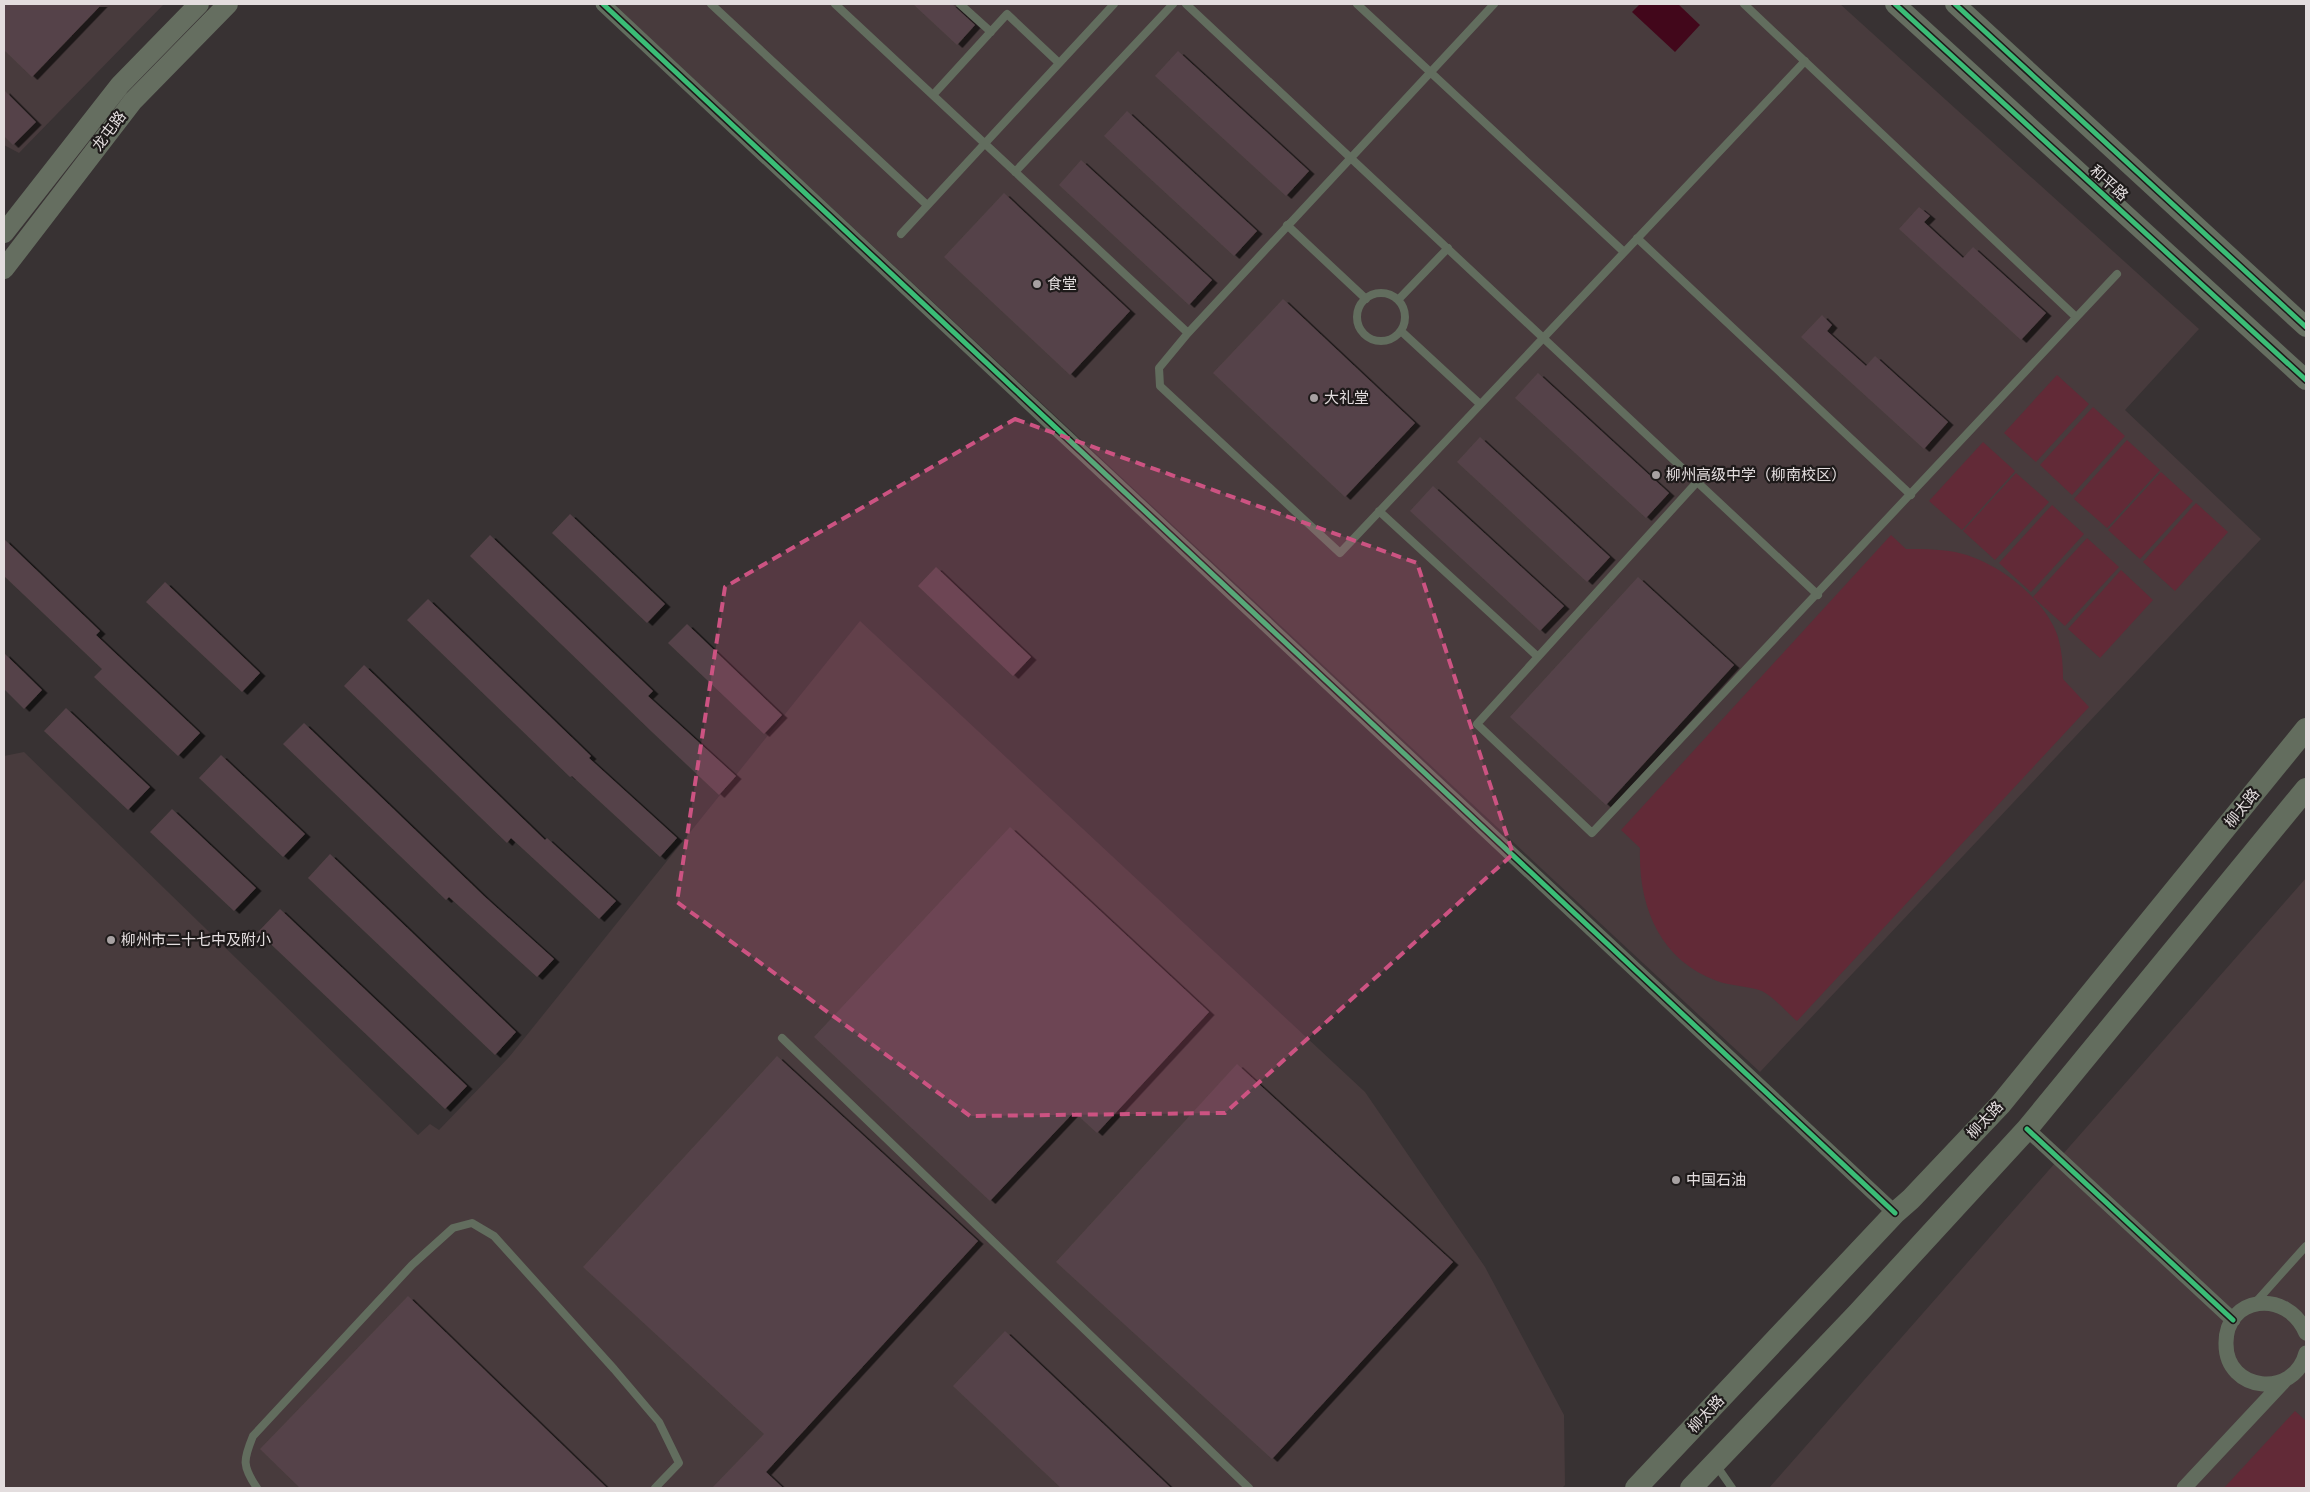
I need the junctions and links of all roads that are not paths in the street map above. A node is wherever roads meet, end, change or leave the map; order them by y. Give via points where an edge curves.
1 (199, 4) edge
2 (228, 4) edge
3 (603, 4) edge
4 (711, 4) edge
5 (836, 4) edge
6 (960, 4) edge
7 (1114, 4) edge
8 (1173, 4) edge
9 (1186, 4) edge
10 (1357, 4) edge
11 (1494, 4) edge
12 (1744, 4) edge
13 (1895, 4) edge
14 (1956, 4) edge
15 (990, 32) junction
16 (1805, 61) junction
17 (1059, 63) junction
18 (1430, 72) junction
19 (933, 95) junction
20 (984, 143) junction
21 (1350, 158) junction
22 (1016, 172) junction
23 (927, 205) junction
24 (1287, 226) junction
25 (4, 234) edge
26 (901, 234) dead end
27 (1637, 238) junction
28 (1448, 248) junction
29 (1624, 252) junction
30 (4, 269) edge
31 (2117, 274) dead end
32 (1366, 299) junction
33 (1398, 300) junction
34 (2076, 318) junction
35 (2306, 327) edge
36 (1401, 331) junction
37 (1188, 332) junction
38 (1543, 337) junction
39 (2306, 380) edge
40 (1480, 404) junction
41 (1697, 482) junction
42 (1911, 495) junction
43 (1379, 511) junction
44 (1818, 594) junction
45 (1536, 656) junction
46 (2306, 728) edge
47 (2306, 789) edge
48 (782, 1038) dead end
49 (2028, 1129) junction
50 (1894, 1213) junction
51 (2306, 1246) edge
52 (2254, 1304) junction
53 (2233, 1320) junction
54 (2306, 1333) edge
55 (2306, 1353) edge
56 (2296, 1378) edge
57 (1714, 1463) junction
58 (256, 1488) edge
59 (655, 1488) edge
60 (1249, 1488) edge
61 (1636, 1488) edge
62 (1690, 1488) edge
63 (1732, 1488) edge
64 (2184, 1488) edge

1 - 25 main road, 龙屯路 via 120,86
2 - 30 main road, 龙屯路 via 133,101
3 - 50 street
4 - 23 lane
5 - 19 lane
6 - 15 lane
7 - 17 lane
8 - 22 lane
9 - 21 lane
10 - 18 lane
11 - 18 lane
12 - 16 lane
13 - 39 main road, 和平路
14 - 35 main road, 和平路
15 - 17 lane via 1007,14
15 - 19 lane
16 - 27 lane
16 - 34 lane
17 - 20 lane
18 - 21 lane
18 - 29 lane
19 - 20 lane
20 - 22 lane
20 - 23 lane
21 - 24 lane
21 - 28 lane
22 - 37 lane
23 - 26 lane
24 - 32 lane
24 - 37 lane
27 - 29 lane
27 - 42 lane
28 - 33 lane
28 - 38 lane
29 - 38 lane
31 - 34 lane
32 - 33 lane via 1380,294
32 - 36 lane via 1358,312 1364,334 1371,339 1386,341
33 - 36 lane via 1405,318
34 - 42 lane
36 - 40 lane
37 - 43 lane via 1159,368 1160,386 1178,403 1340,553
38 - 40 lane
38 - 41 lane
40 - 43 lane
41 - 44 lane
41 - 45 lane
42 - 44 lane
43 - 45 lane
44 - 45 lane via 1592,833 1477,724
46 - 50 main road, 柳太路 via 2000,1105
47 - 49 main road
48 - 60 lane
49 - 53 street
49 - 57 main road
50 - 61 main road, 柳太路
51 - 52 lane
52 - 53 street
52 - 54 street via 2267,1302 2292,1311
53 - 56 street via 2225,1345 2235,1370 2258,1384
55 - 56 street
56 - 64 street
57 - 62 main road
57 - 63 lane
58 - 59 lane via 246,1471 245,1455 253,1436 412,1265 453,1228 472,1223 494,1236 659,1422 679,1463

